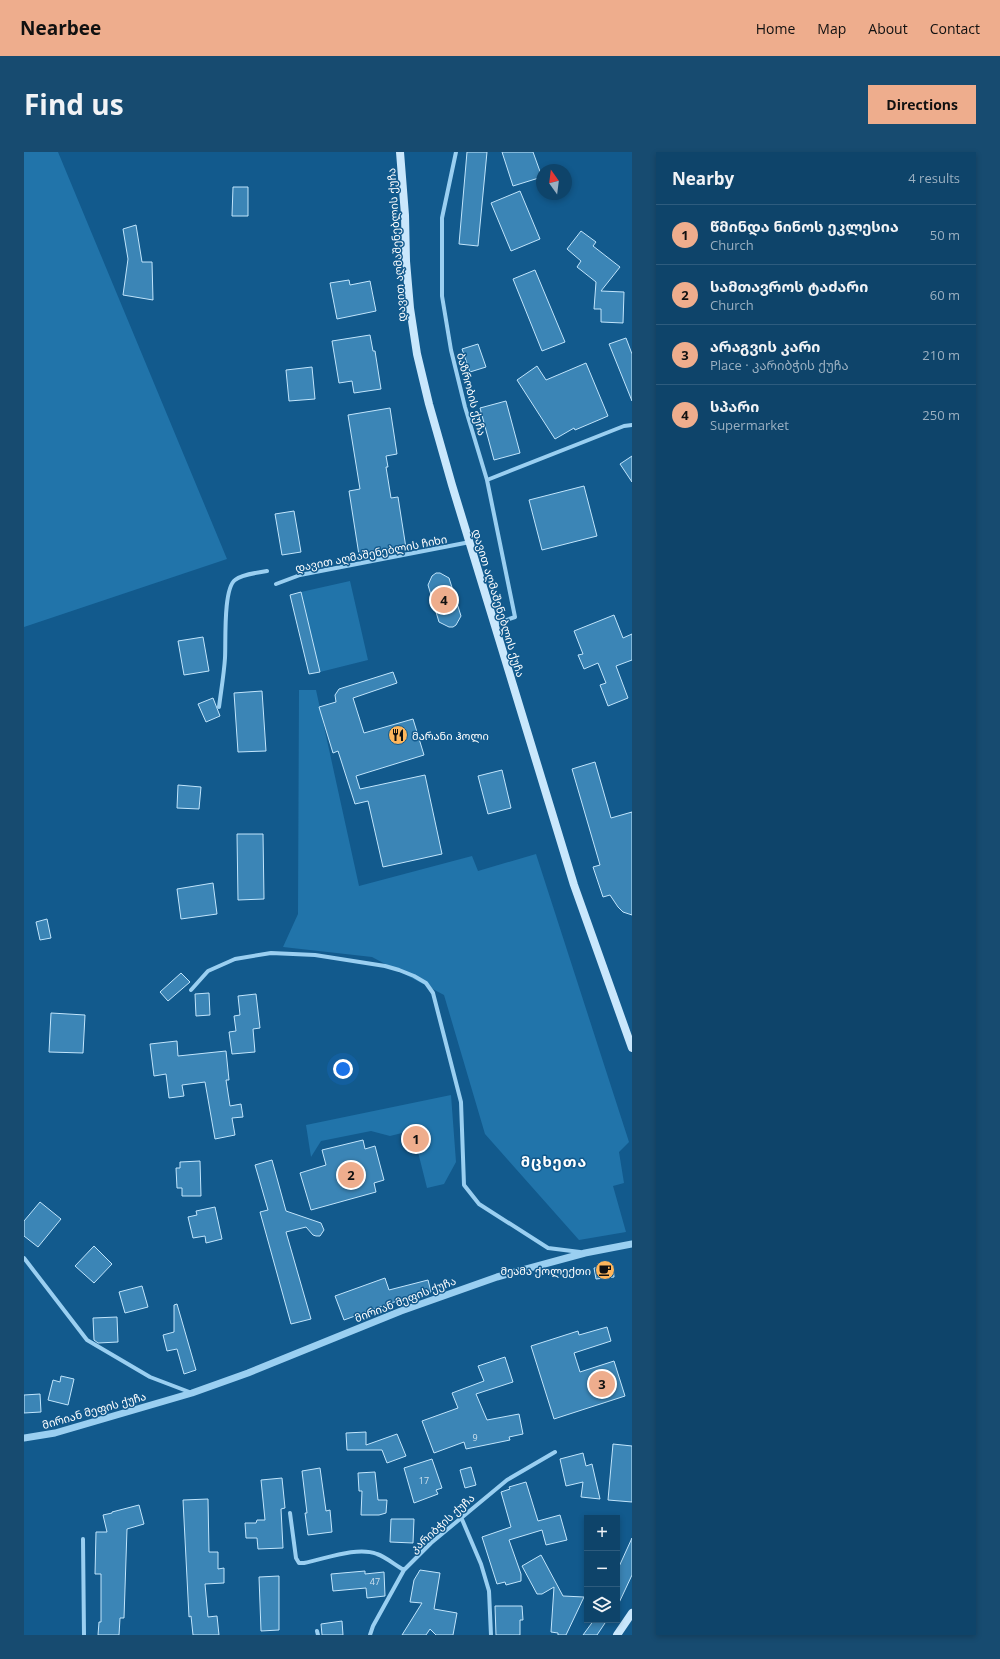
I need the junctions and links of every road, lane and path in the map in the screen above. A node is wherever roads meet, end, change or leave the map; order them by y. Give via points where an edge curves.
1 (400, 152) edge
2 (456, 152) edge
3 (632, 425) edge
4 (487, 480) junction
5 (470, 542) junction
6 (267, 571) dead end
7 (276, 584) dead end
8 (495, 624) junction
9 (219, 707) dead end
10 (191, 990) dead end
11 (632, 1048) edge
12 (632, 1244) edge
13 (585, 1253) junction
14 (24, 1258) edge
15 (192, 1393) junction
16 (24, 1438) edge
17 (554, 1452) dead end
18 (290, 1513) dead end
19 (461, 1517) junction
20 (83, 1539) dead end
21 (404, 1570) junction
22 (632, 1612) edge
23 (84, 1635) edge
24 (370, 1635) edge
25 (491, 1635) edge
26 (617, 1635) edge

1 - 5 main road, დავით აღმაშენებლის ქუჩა via 406,261 417,354 429,404
2 - 4 street, ბაზრობის ქუჩა via 442,218 442,296 451,350
3 - 4 street
4 - 8 street, ბაზრობის ქუჩა via 515,617
5 - 7 street, დავით აღმაშენებლის ჩიხი via 300,575
5 - 8 main road, დავით აღმაშენებლის ქუჩა
6 - 9 street via 235,580 230,586
8 - 11 main road, დავით აღმაშენებლის ქუჩა via 574,885
10 - 13 street via 208,971 235,959 271,953 315,955 384,966 426,983 432,993 461,1102 464,1185 479,1204 548,1248
12 - 13 street, მირიან მეფის ქუჩა
13 - 15 street, მირიან მეფის ქუჩა via 475,1284 401,1310 248,1373
14 - 15 street, მირიან მეფის ქუჩა via 86,1340 150,1377
15 - 16 street, მირიან მეფის ქუჩა via 55,1433
17 - 19 street, კარიბჭის ქუჩა via 507,1480
18 - 21 street via 296,1558 299,1563 367,1551 378,1554
19 - 21 street, კარიბჭის ქუჩა
19 - 25 street via 489,1590
20 - 23 street
21 - 24 street, კარიბჭის ქუჩა
22 - 26 main road

